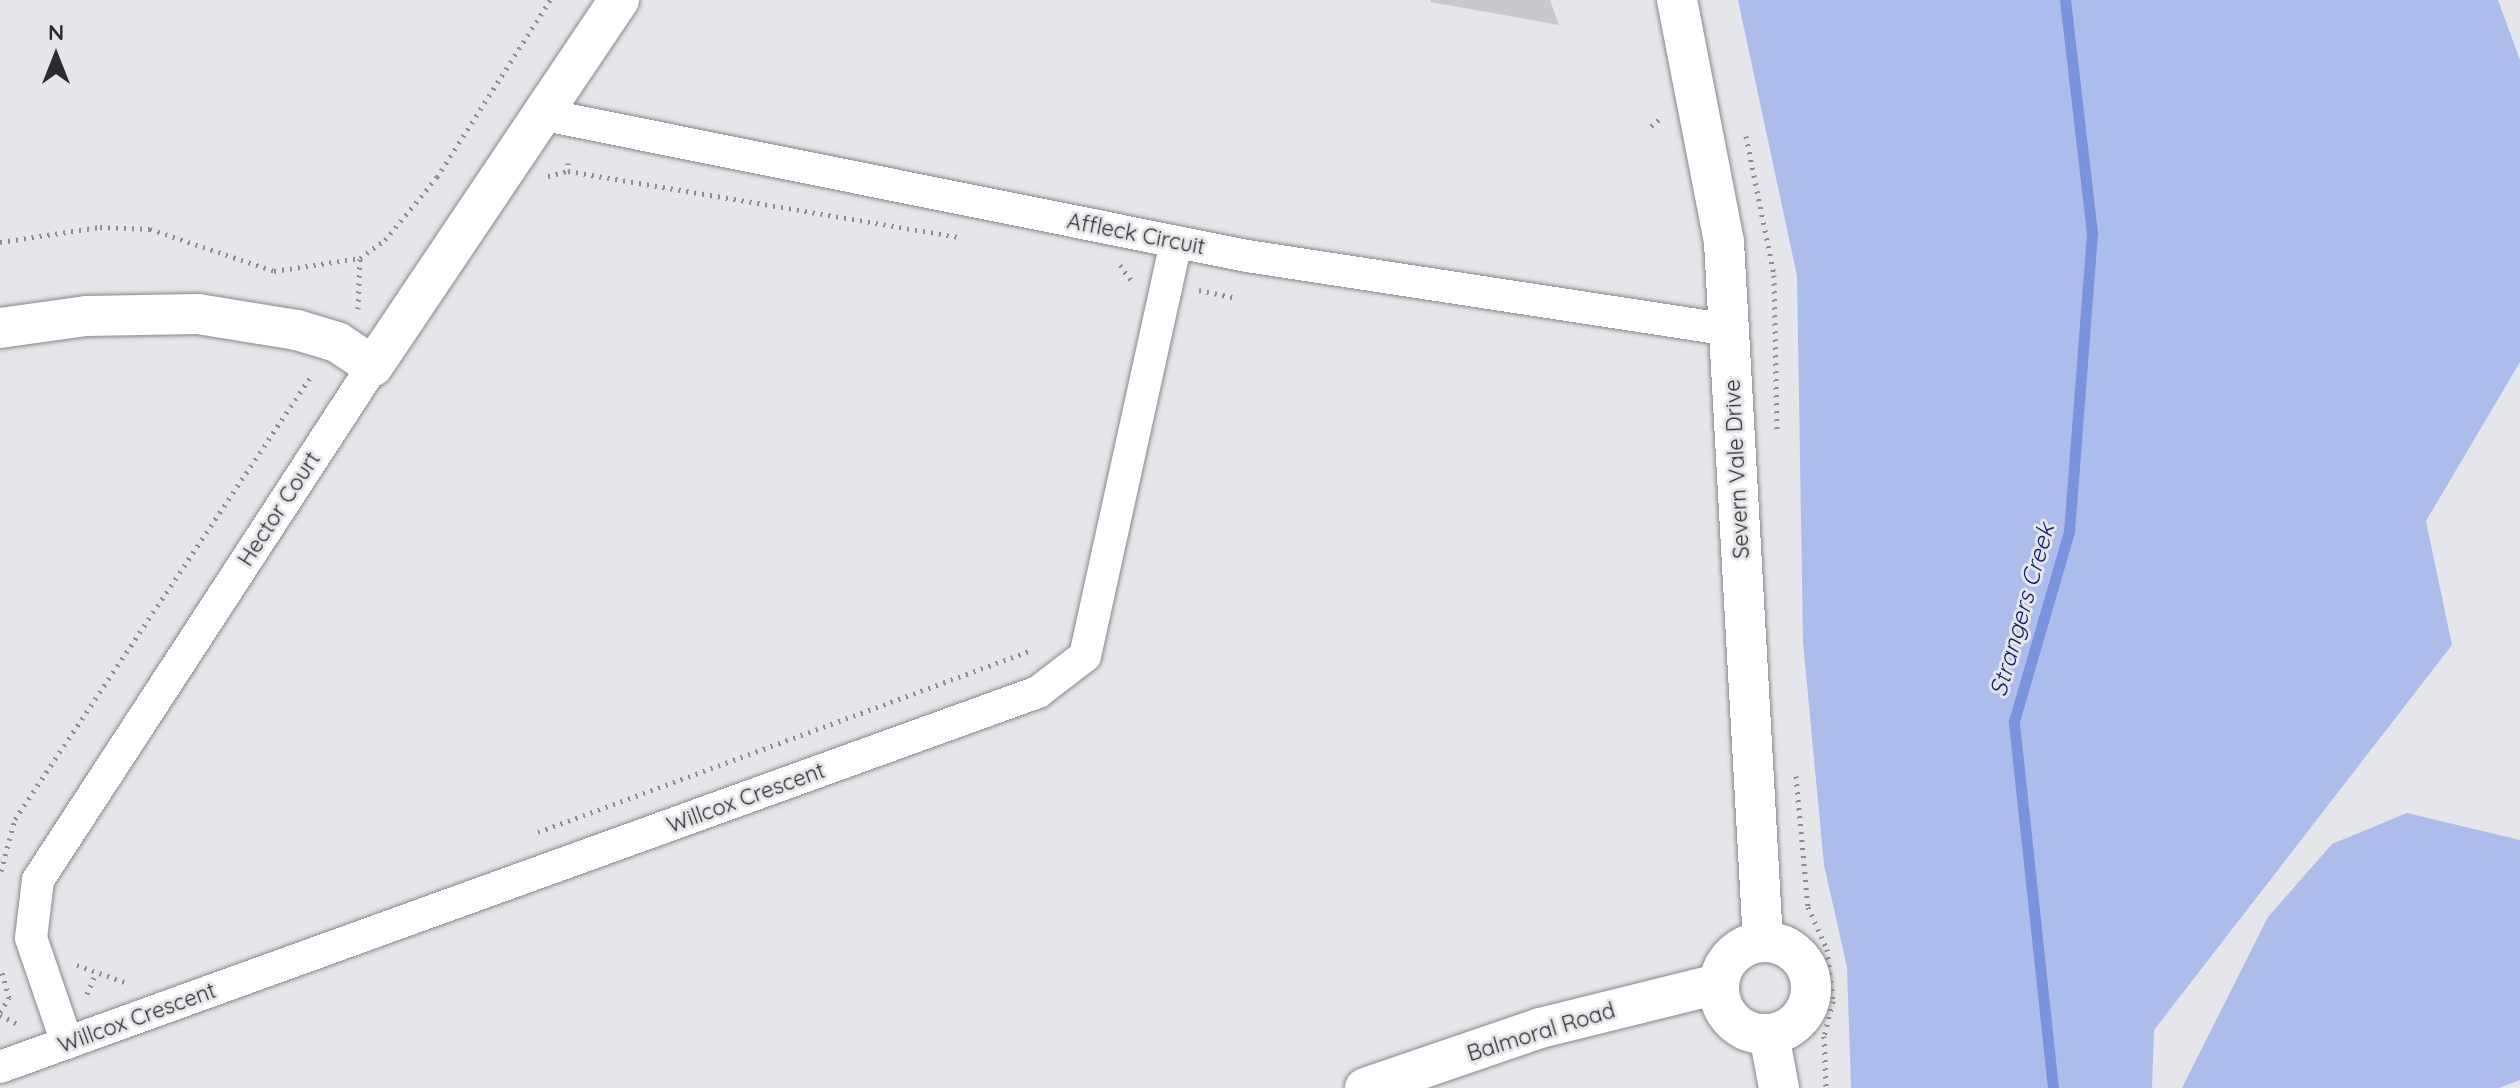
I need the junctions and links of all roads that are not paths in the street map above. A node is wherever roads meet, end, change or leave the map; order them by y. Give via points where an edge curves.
1 (619, 0) edge
2 (1677, 0) edge
3 (545, 115) junction
4 (1176, 242) junction
5 (0, 328) edge
6 (1731, 330) junction
7 (373, 366) junction
8 (1763, 941) junction
9 (1718, 984) junction
10 (1769, 1034) junction
11 (67, 1043) junction
12 (0, 1067) edge
13 (1365, 1088) edge
14 (1779, 1088) edge

1 - 3 street, Hector Court
2 - 6 street, Severn Vale Drive via 1724,242
3 - 4 street, Affleck Circuit
3 - 7 street, Hector Court
4 - 6 street, Affleck Circuit
4 - 11 street, Willcox Crescent via 1085,656 1038,692
5 - 7 street via 86,316 198,314 297,330 337,342
6 - 8 street, Severn Vale Drive
7 - 11 street, Hector Court via 38,880 31,938
8 - 9 street via 1738,950
8 - 10 street via 1798,955 1812,992 1793,1024
9 - 10 street via 1727,1015
9 - 13 street, Balmoral Road via 1540,1028
10 - 14 street
11 - 12 street, Willcox Crescent

